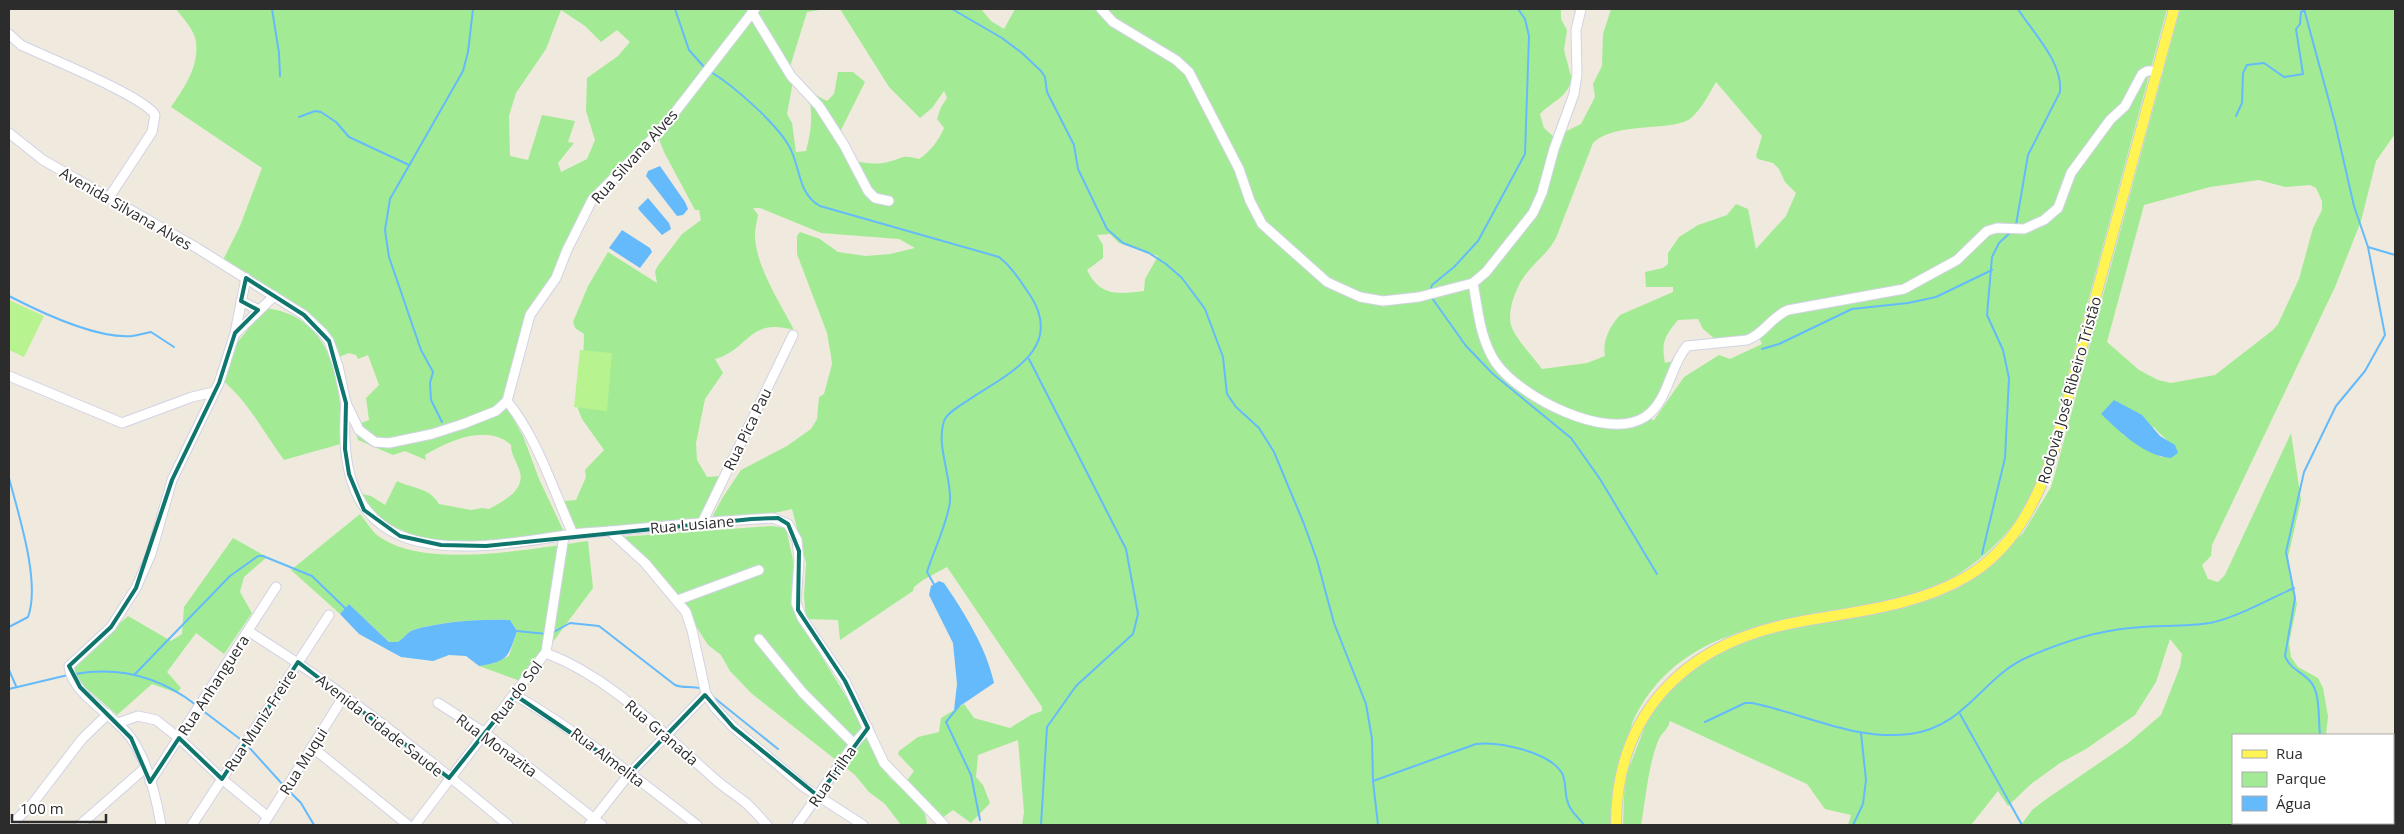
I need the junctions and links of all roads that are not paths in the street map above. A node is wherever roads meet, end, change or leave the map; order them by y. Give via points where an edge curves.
1 (1100, 9) edge
2 (1581, 9) edge
3 (2174, 9) edge
4 (754, 10) edge
5 (9, 34) edge
6 (2158, 71) junction
7 (9, 133) edge
8 (108, 199) junction
9 (889, 201) dead end
10 (246, 278) junction
11 (1473, 283) junction
12 (274, 296) junction
13 (241, 301) junction
14 (259, 310) junction
15 (236, 333) junction
16 (793, 335) dead end
17 (9, 376) edge
18 (214, 392) junction
19 (507, 401) junction
20 (346, 403) junction
21 (702, 522) junction
22 (610, 531) junction
23 (569, 535) junction
24 (759, 570) dead end
25 (276, 587) dead end
26 (678, 600) junction
27 (329, 615) dead end
28 (248, 631) junction
29 (759, 639) dead end
30 (546, 653) junction
31 (298, 662) junction
32 (706, 694) junction
33 (515, 695) junction
34 (344, 696) junction
35 (438, 703) dead end
36 (108, 714) junction
37 (118, 723) junction
38 (868, 728) junction
39 (485, 733) junction
40 (666, 734) junction
41 (179, 738) junction
42 (854, 744) junction
43 (312, 748) junction
44 (145, 768) junction
45 (630, 773) junction
46 (450, 778) junction
47 (222, 779) junction
48 (150, 782) junction
49 (818, 796) junction
50 (265, 821) edge
51 (591, 822) edge
52 (938, 823) edge
53 (11, 825) edge
54 (80, 825) edge
55 (161, 825) edge
56 (192, 825) edge
57 (408, 825) edge
58 (415, 825) edge
59 (508, 825) edge
60 (602, 825) edge
61 (697, 825) edge
62 (767, 825) edge
63 (797, 825) edge
64 (863, 825) edge
65 (1616, 825) edge

1 - 11 street via 1113,22 1186,68 1237,165 1260,220 1321,278 1353,295 1383,301 1419,297
2 - 11 street via 1576,30 1574,94 1556,141 1542,193 1526,223
3 - 6 main road, Rodovia José Ribeiro Tristão
4 - 9 street via 791,76 819,106 849,153 868,191 875,198
4 - 19 street, Rua Silvana Alves via 662,129 592,200 556,278 530,315
5 - 8 street via 21,45 124,94 151,109 155,115 152,132
6 - 11 street via 2143,73 2126,106 2110,120 2070,176 2058,208 2044,220 2024,229 1987,231 1957,260 1904,289 1788,310 1747,340 1687,346 1657,406 1636,422 1606,425 1577,417 1539,398 1504,371 1496,364 1486,345
6 - 65 main road, Rodovia José Ribeiro Tristão via 2052,457 2040,490 2022,523 1982,566 1942,589 1895,604 1786,624 1755,633 1720,647 1692,664 1661,692 1638,725 1622,769
7 - 8 street, Avenida Silvana Alves via 43,160
8 - 10 street, Avenida Silvana Alves
10 - 12 street
10 - 13 street
12 - 14 street
12 - 20 street via 304,315 326,336 338,366
13 - 14 street
13 - 15 street
14 - 15 street
15 - 18 street
16 - 21 street, Rua Pica Pau
17 - 18 street via 122,423
18 - 36 street via 172,480 151,554 136,588 111,627 70,664 80,688
19 - 20 street via 496,411 462,424 389,443 374,442 365,436
19 - 23 street via 534,446
20 - 23 street, Rua Lusiane via 345,449 349,474 364,510 392,532 423,543 454,546 502,546
21 - 22 street, Rua Lusiane
21 - 38 street, Rua Lusiane via 773,518 788,524 796,537 799,551 798,610 845,681
22 - 23 street, Rua Lusiane
22 - 26 street
23 - 30 street, Rua do Sol
24 - 26 street
25 - 28 street, Rua Anhanguera
26 - 32 street via 689,618
27 - 31 street, Rua Muniz Freire
28 - 31 street, Avenida Cidade Saude
28 - 41 street, Rua Anhanguera
29 - 42 street via 803,693
30 - 33 street, Rua do Sol
30 - 40 street, Rua Granada via 594,677
31 - 34 street, Avenida Cidade Saude
31 - 47 street, Rua Muniz Freire
32 - 40 street
32 - 49 street via 733,727
33 - 39 street, Rua do Sol
33 - 45 street, Rua Almelita via 565,725
34 - 43 street, Rua Muqui
34 - 46 street, Avenida Cidade Saude
35 - 39 street, Rua Monazita
36 - 37 street
36 - 53 street via 82,739 29,808
37 - 41 street via 132,717 149,717
37 - 44 street via 137,748
38 - 42 street, Rua Trilha
38 - 52 street, Rua Lusiane via 884,763
39 - 46 street, Rua do Sol
39 - 51 street, Rua Monazita
40 - 45 street
40 - 62 street, Rua Granada
41 - 47 street
41 - 48 street, Rua Anhanguera
42 - 49 street, Rua Trilha
43 - 50 street, Rua Muqui
43 - 57 street
44 - 48 street
44 - 54 street
45 - 51 street
45 - 61 street, Rua Almelita
46 - 58 street, Rua do Sol
46 - 59 street, Avenida Cidade Saude
47 - 50 street
47 - 56 street, Rua Muniz Freire
48 - 55 street
49 - 63 street, Rua Trilha
49 - 64 street
51 - 60 street, Rua Monazita

